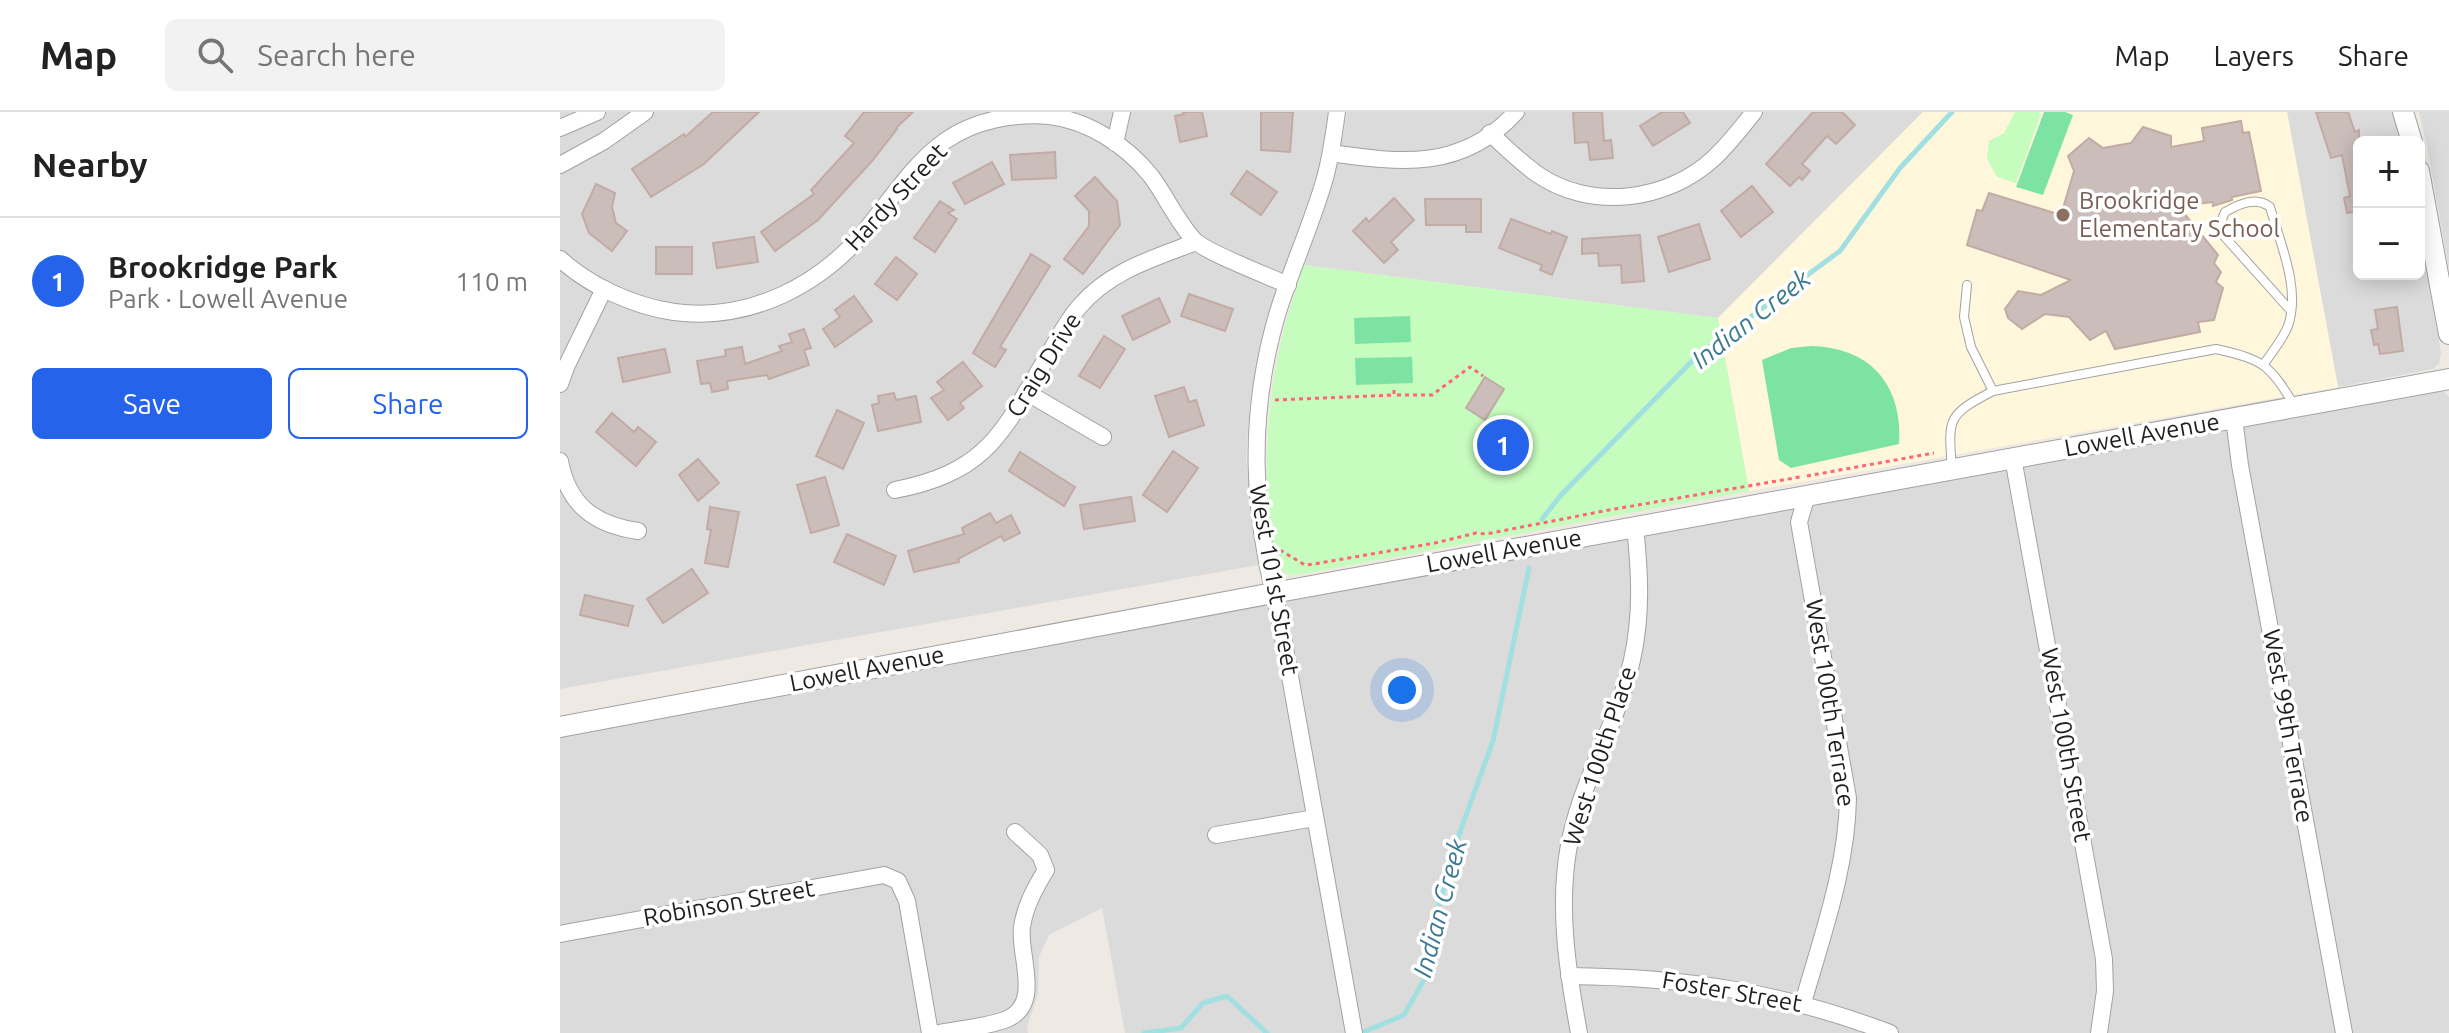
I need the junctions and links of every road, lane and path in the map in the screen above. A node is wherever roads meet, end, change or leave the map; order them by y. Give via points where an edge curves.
1 (597, 112) edge
2 (645, 112) edge
3 (1122, 112) edge
4 (1337, 112) edge
5 (1516, 112) edge
6 (1754, 112) edge
7 (2403, 112) edge
8 (560, 128) edge
9 (1490, 133) junction
10 (2410, 136) edge
11 (1115, 143) junction
12 (1331, 153) junction
13 (560, 165) edge
14 (2425, 204) edge
15 (1196, 242) junction
16 (560, 259) edge
17 (1288, 285) junction
18 (1967, 285) dead end
19 (604, 289) junction
20 (2291, 311) junction
21 (2449, 334) edge
22 (2264, 364) junction
23 (1483, 376) dead end
24 (2449, 379) edge
25 (560, 384) edge
26 (1993, 391) junction
27 (1026, 392) junction
28 (2296, 407) junction
29 (1274, 410) dead end
30 (2234, 418) junction
31 (1103, 437) dead end
32 (1934, 453) dead end
33 (2013, 458) junction
34 (560, 461) edge
35 (1952, 469) junction
36 (895, 490) dead end
37 (1807, 495) junction
38 (1635, 527) junction
39 (638, 531) dead end
40 (1279, 542) dead end
41 (1273, 593) junction
42 (560, 727) edge
43 (1315, 818) junction
44 (1015, 832) dead end
45 (1216, 835) dead end
46 (560, 934) edge
47 (1569, 976) junction
48 (1803, 1003) junction
49 (930, 1033) edge
50 (939, 1033) edge
51 (1354, 1033) edge
52 (1579, 1033) edge
53 (1890, 1033) edge
54 (2099, 1033) edge
55 (2344, 1033) edge

1 - 8 street
2 - 13 street
3 - 11 street
4 - 12 street, West 101st Street
5 - 9 street
6 - 9 street via 1712,160 1684,180 1623,197 1593,195 1551,182
7 - 10 street
9 - 12 street via 1458,152 1430,160
11 - 15 street, Hardy Street via 1152,177
11 - 19 street, Hardy Street via 1080,123 1052,116 990,120 970,127 929,155 844,254 818,276 758,305 686,313 651,307
12 - 17 street, West 101st Street
14 - 21 street
15 - 17 street
15 - 27 street, Craig Drive via 1099,287 1078,308
16 - 19 street, Hardy Street
17 - 41 street, West 101st Street via 1259,400 1255,466
18 - 26 lane via 1964,317 1971,347
19 - 25 street
20 - 20 lane via 2292,290 2270,207 2252,201 2225,212 2223,235
20 - 22 lane via 2287,328
22 - 26 lane via 2216,349
22 - 28 lane
23 - 29 path via 1470,367 1432,395 1275,398
24 - 28 street, Lowell Avenue
26 - 35 lane via 1963,406 1955,417 1949,434
27 - 31 street
27 - 36 street, Craig Drive via 980,455 942,477
28 - 30 street, Lowell Avenue
30 - 33 street, Lowell Avenue
30 - 55 street, West 99th Terrace
32 - 40 path via 1314,564 1305,565 1280,551
33 - 35 street, Lowell Avenue
33 - 54 street, West 100th Street via 2104,959
34 - 39 street via 583,509 607,524
35 - 37 street, Lowell Avenue
37 - 38 street, Lowell Avenue
37 - 48 street, West 100th Terrace via 1799,522 1848,798 1843,859
38 - 41 street, Lowell Avenue
38 - 47 street, West 100th Place via 1641,591 1631,662 1579,806 1569,850 1564,938
41 - 42 street, Lowell Avenue
41 - 43 street, West 101st Street
43 - 45 street
43 - 51 street, West 101st Street
44 - 50 street via 1040,855 1046,870 1032,893 1022,928 1025,997 1008,1018
46 - 49 street, Robinson Street via 884,875 898,881 907,901
47 - 48 street, Foster Street via 1671,979
47 - 52 street, West 100th Place
48 - 53 street, Foster Street

